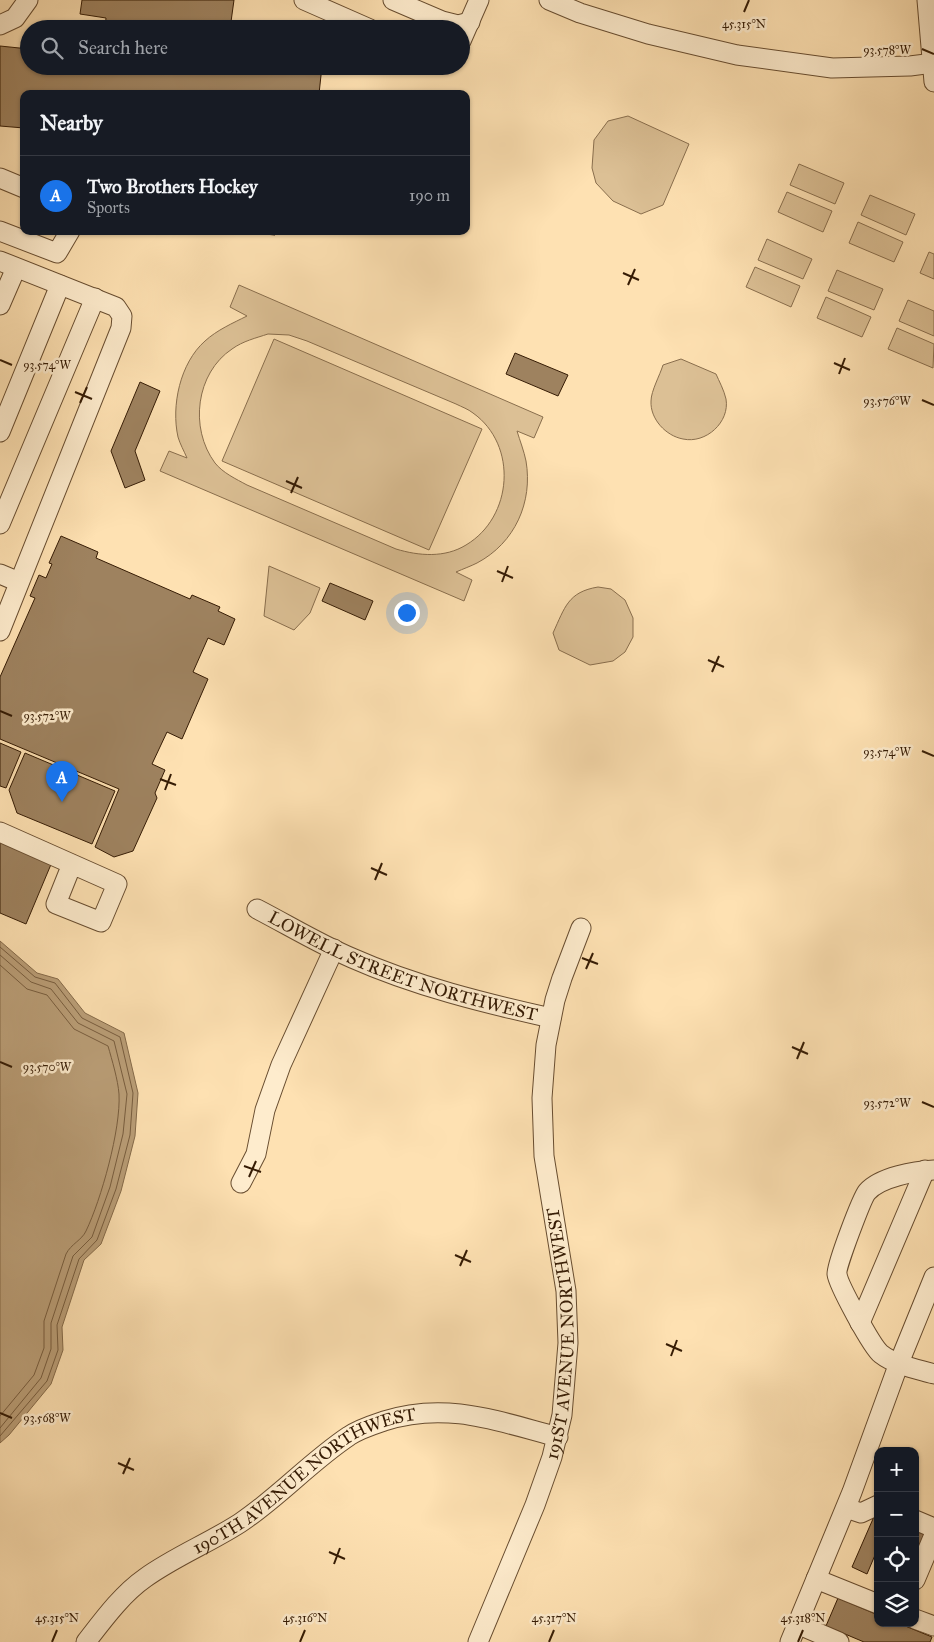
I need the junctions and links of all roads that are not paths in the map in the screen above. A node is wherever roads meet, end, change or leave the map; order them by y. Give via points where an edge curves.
1 (28, 0) edge
2 (304, 0) edge
3 (393, 0) edge
4 (479, 0) edge
5 (549, 0) edge
6 (927, 0) edge
7 (350, 20) edge
8 (440, 20) edge
9 (470, 22) edge
10 (0, 25) edge
11 (933, 70) edge
12 (0, 178) edge
13 (20, 186) edge
14 (0, 231) edge
15 (68, 235) edge
16 (57, 254) junction
17 (8, 264) edge
18 (53, 282) junction
19 (95, 298) junction
20 (0, 305) edge
21 (0, 432) edge
22 (0, 524) edge
23 (0, 574) edge
24 (19, 582) junction
25 (0, 631) edge
26 (0, 832) edge
27 (72, 864) dead end
28 (257, 909) dead end
29 (581, 928) dead end
30 (334, 949) junction
31 (551, 1018) junction
32 (929, 1170) edge
33 (241, 1183) dead end
34 (934, 1277) edge
35 (860, 1323) junction
36 (899, 1363) junction
37 (934, 1374) edge
38 (558, 1437) junction
39 (874, 1507) edge
40 (846, 1508) junction
41 (919, 1522) edge
42 (934, 1528) edge
43 (934, 1535) edge
44 (919, 1571) edge
45 (816, 1579) junction
46 (874, 1596) edge
47 (919, 1620) edge
48 (797, 1624) junction
49 (934, 1626) edge
50 (86, 1642) edge
51 (478, 1642) edge
52 (790, 1642) edge
53 (839, 1642) edge

1 - 10 street via 16,18
2 - 7 street
3 - 8 street
4 - 9 street
5 - 11 street via 648,34 737,55 832,68 910,66
6 - 11 street
12 - 13 street
14 - 16 street
15 - 16 street
16 - 18 street
17 - 18 street
17 - 20 street
18 - 19 street
18 - 21 street
19 - 22 street
19 - 24 street via 116,308 122,316 120,328
23 - 24 street
24 - 25 street
26 - 27 street
28 - 30 street, LOWELL STREET NORTHWEST
29 - 31 street, 191ST AVENUE NORTHWEST
30 - 31 street, LOWELL STREET NORTHWEST via 421,984
30 - 33 street via 281,1065 265,1110 256,1154
31 - 38 street, 191ST AVENUE NORTHWEST via 544,1070 542,1127 566,1291 568,1343
32 - 35 street
32 - 35 street via 890,1177 866,1192 836,1274
34 - 36 street
35 - 36 street via 881,1354
36 - 37 street
36 - 40 street
38 - 50 street, 190TH AVENUE NORTHWEST via 452,1412 411,1414 369,1426 344,1439 249,1517 144,1578
38 - 51 street, 191ST AVENUE NORTHWEST via 535,1505
39 - 40 street via 861,1514
40 - 45 street
41 - 42 street
43 - 44 street
45 - 46 street
45 - 48 street
47 - 49 street
48 - 52 street
48 - 53 street

